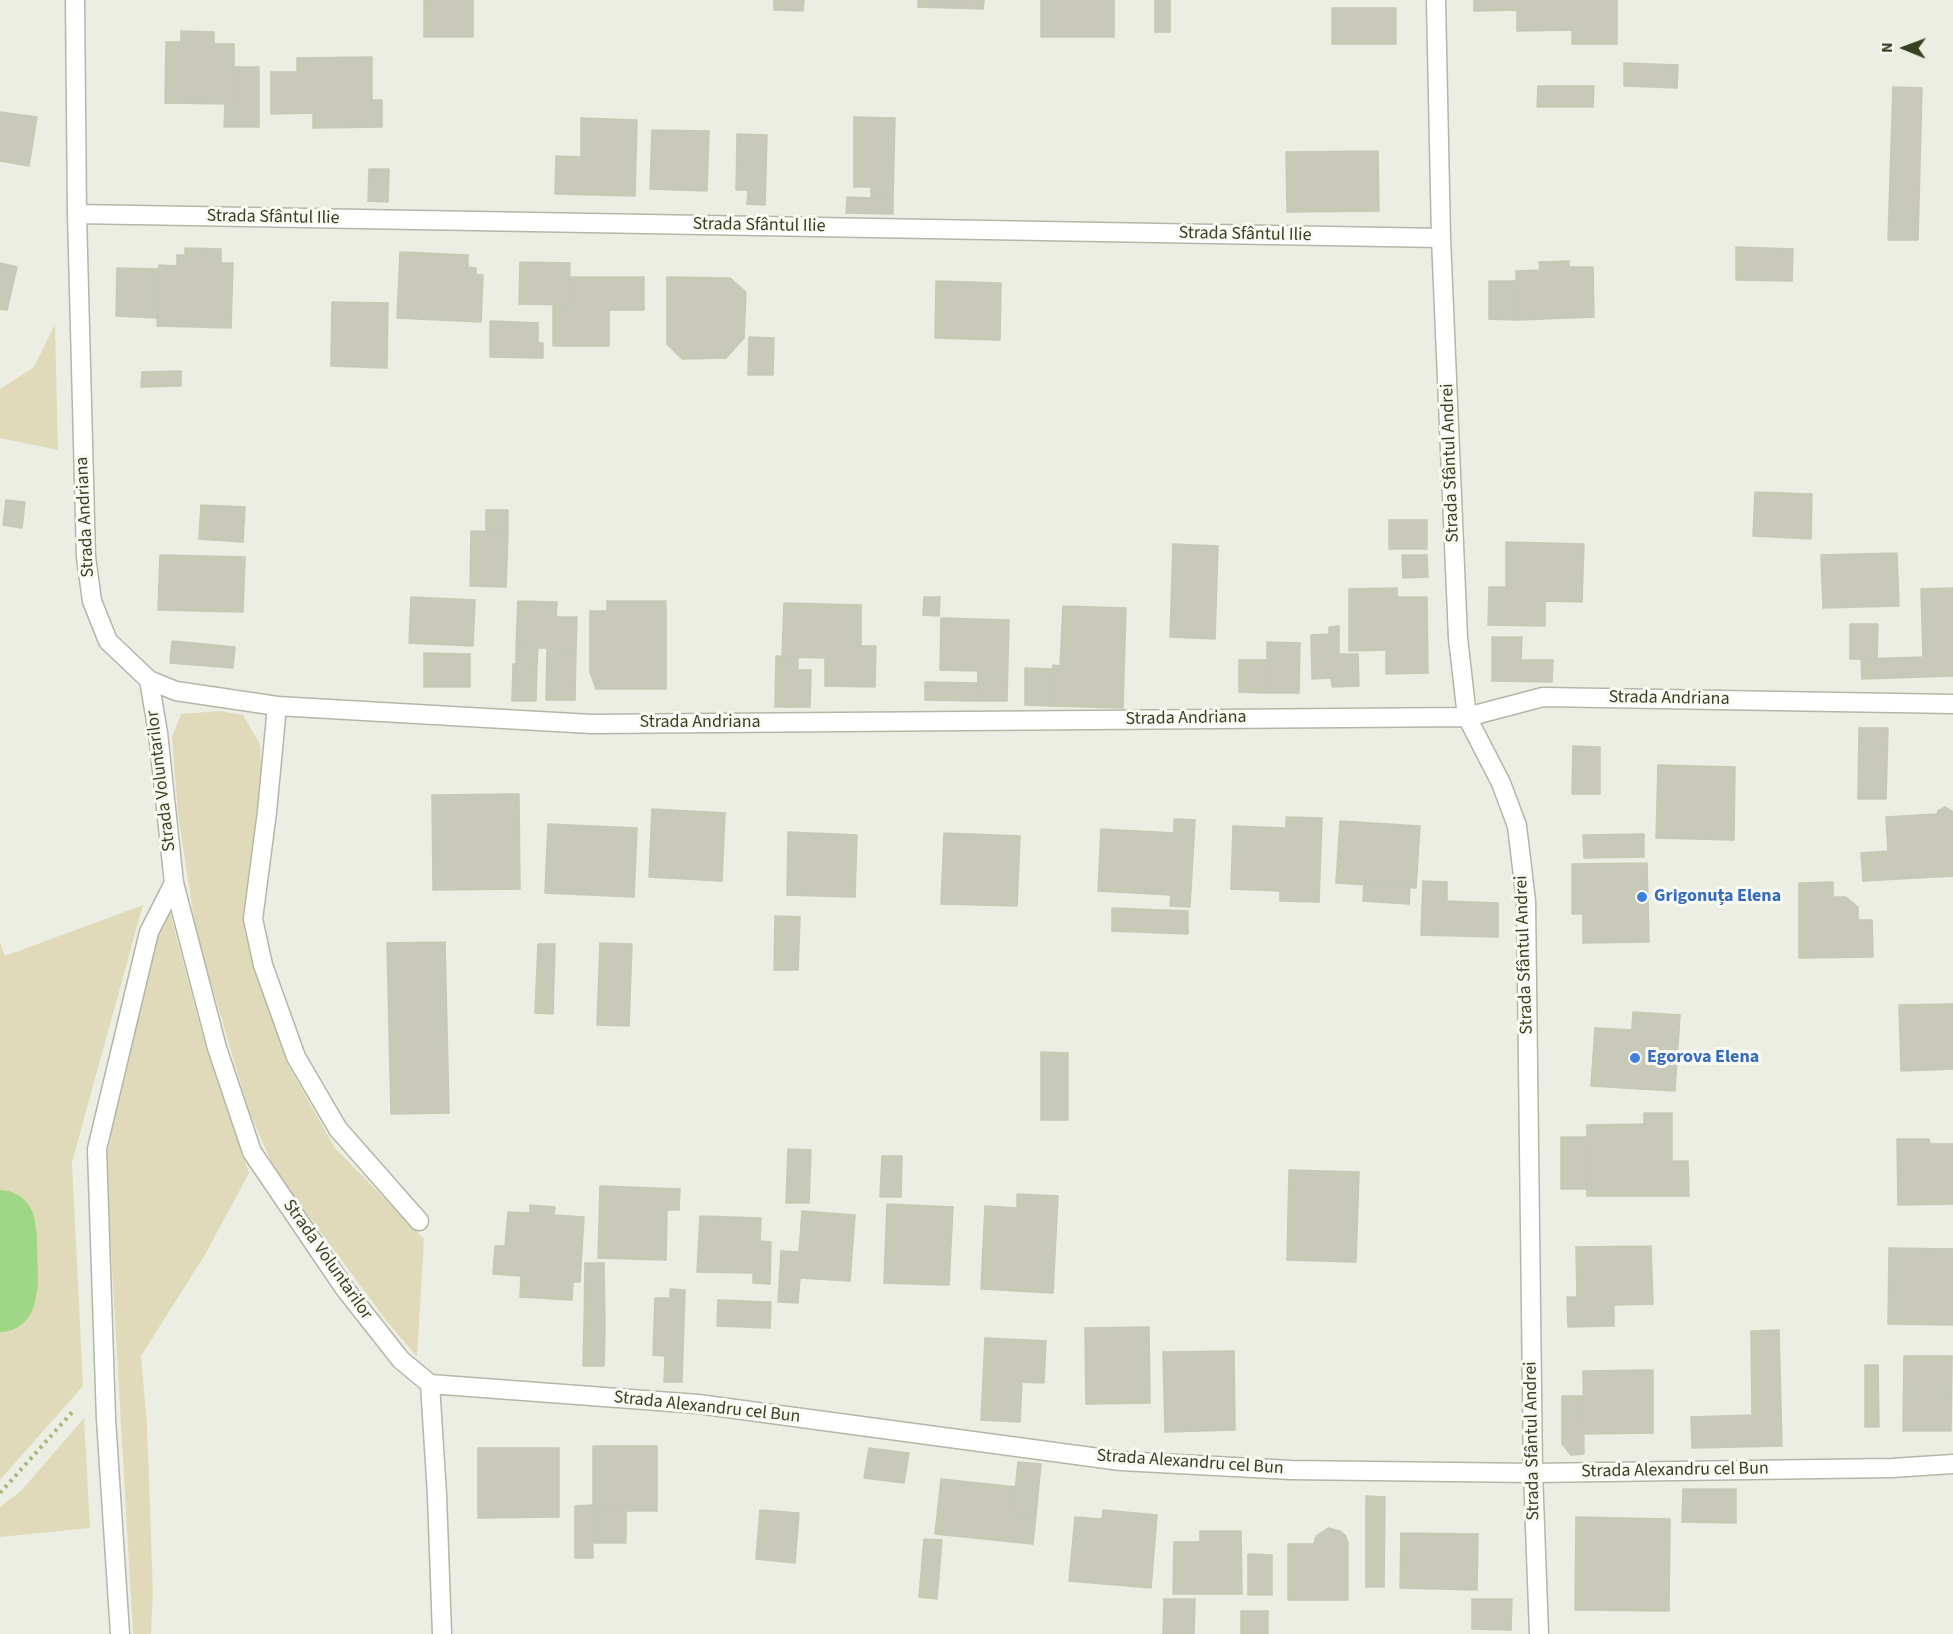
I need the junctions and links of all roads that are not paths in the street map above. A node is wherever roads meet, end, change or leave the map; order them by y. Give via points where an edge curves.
1 (75, 0) edge
2 (1436, 0) edge
3 (77, 214) junction
4 (1441, 238) junction
5 (149, 680) junction
6 (1953, 704) edge
7 (277, 706) junction
8 (1467, 717) junction
9 (174, 883) junction
10 (419, 1221) dead end
11 (430, 1384) junction
12 (1953, 1464) edge
13 (1533, 1473) junction
14 (120, 1634) edge
15 (442, 1634) edge
16 (1539, 1634) edge

1 - 3 street, Strada Andriana
2 - 4 street, Strada Sfântul Andrei
3 - 4 street, Strada Sfântul Ilie
3 - 5 street, Strada Andriana via 86,557 92,601 108,641
4 - 8 street, Strada Sfântul Andrei via 1458,638
5 - 7 street, Strada Andriana via 176,691
5 - 9 street, Strada Voluntarilor
6 - 8 street, Strada Andriana via 1543,697
7 - 8 street, Strada Andriana via 591,724
7 - 10 street via 253,920 263,965 296,1057 338,1129
8 - 13 street, Strada Sfântul Andrei via 1501,783 1517,826 1526,901
9 - 11 street, Strada Voluntarilor via 217,1048 252,1152 345,1289 401,1360
9 - 14 street via 149,932 98,1149 106,1419
11 - 13 street, Strada Alexandru cel Bun via 698,1404 1121,1461 1291,1470
11 - 15 street
12 - 13 street, Strada Alexandru cel Bun
13 - 16 street, Strada Sfântul Andrei

